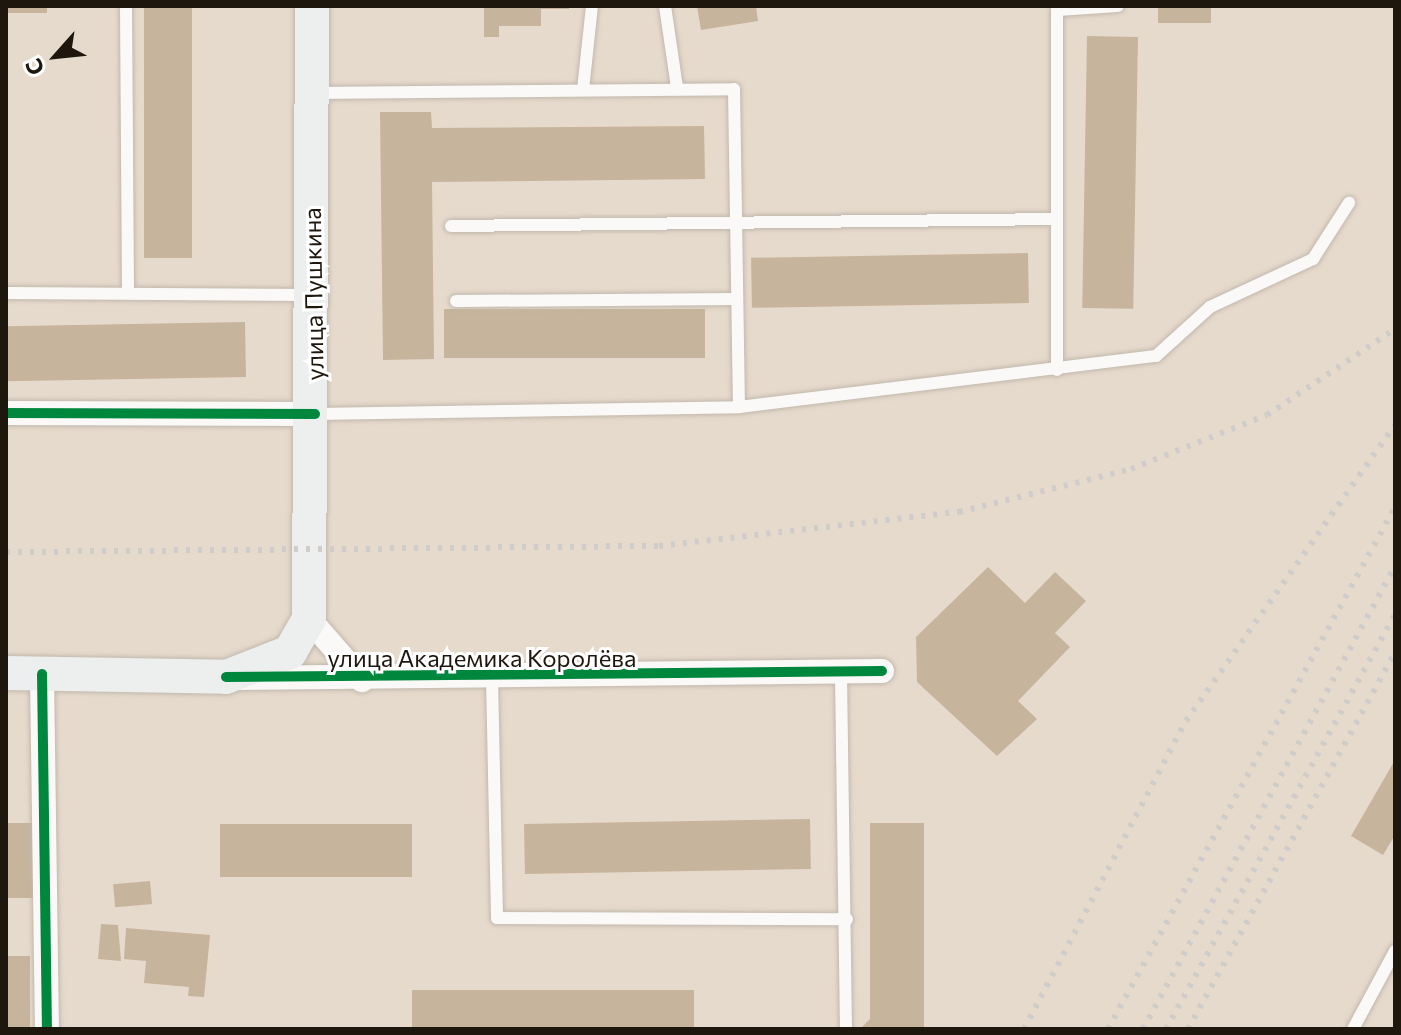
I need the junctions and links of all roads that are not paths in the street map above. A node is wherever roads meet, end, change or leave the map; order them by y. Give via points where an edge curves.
1 (126, 6) edge
2 (312, 6) edge
3 (592, 6) edge
4 (665, 6) edge
5 (1118, 6) edge
6 (677, 87) junction
7 (583, 90) junction
8 (312, 93) junction
9 (1349, 203) dead end
10 (1055, 219) junction
11 (736, 221) junction
12 (451, 226) dead end
13 (6, 293) edge
14 (128, 293) junction
15 (312, 295) junction
16 (737, 299) junction
17 (456, 301) dead end
18 (1057, 370) junction
19 (739, 407) junction
20 (6, 413) edge
21 (315, 414) junction
22 (309, 619) junction
23 (882, 671) dead end
24 (6, 673) edge
25 (42, 674) junction
26 (841, 674) junction
27 (226, 677) junction
28 (492, 678) junction
29 (362, 680) junction
30 (847, 919) junction
31 (1395, 951) edge
32 (47, 1029) edge
33 (846, 1029) edge
34 (1353, 1029) edge

1 - 14 lane
2 - 8 main road, улица Пушкина
3 - 7 lane
4 - 6 lane
5 - 10 lane via 1057,10
6 - 7 lane
6 - 11 lane via 734,89
7 - 8 lane
8 - 15 main road, улица Пушкина
9 - 18 lane via 1313,259 1210,307 1156,356
10 - 11 lane
10 - 18 lane
11 - 12 lane
11 - 16 lane
13 - 14 lane
14 - 15 lane
15 - 21 main road, улица Пушкина
16 - 17 lane
16 - 19 lane
18 - 19 lane
19 - 21 lane
20 - 21 street
21 - 22 main road, улица Пушкина
22 - 27 main road, улица Пушкина via 290,652
22 - 29 street
23 - 26 street, улица Академика Королёва
24 - 25 main road, улица Академика Королёва
25 - 27 main road, улица Академика Королёва
25 - 32 street
26 - 28 street, улица Академика Королёва
26 - 30 lane
27 - 29 street, улица Академика Королёва
28 - 29 street, улица Академика Королёва
28 - 30 lane via 497,918
30 - 33 lane
31 - 34 lane

